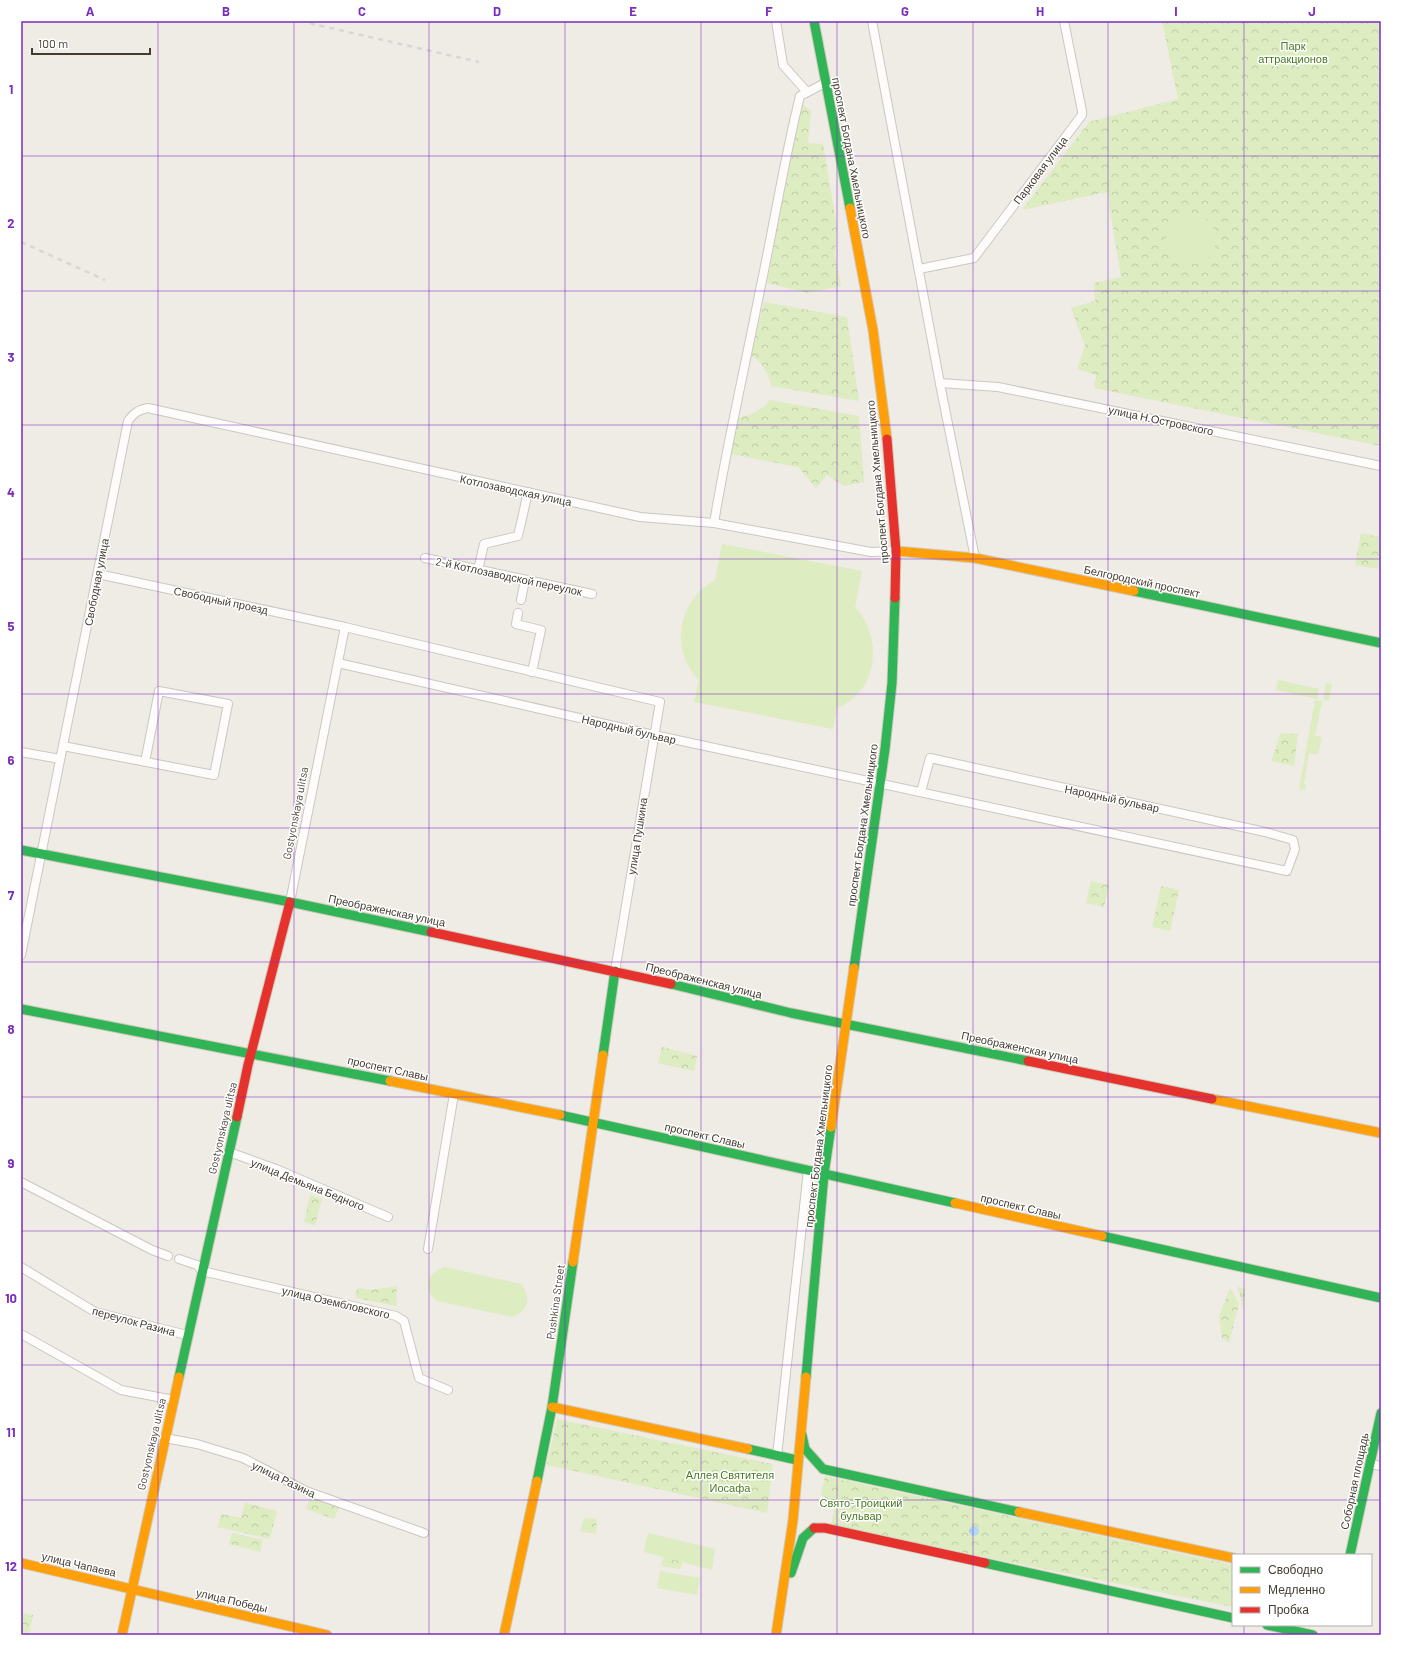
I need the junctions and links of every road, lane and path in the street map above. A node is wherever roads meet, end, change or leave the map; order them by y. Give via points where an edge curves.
1 (776, 21) edge
2 (814, 21) edge
3 (872, 21) edge
4 (1064, 21) edge
5 (825, 83) junction
6 (807, 92) junction
7 (919, 269) junction
8 (940, 383) junction
9 (139, 410) joint
10 (1381, 466) edge
11 (528, 492) junction
12 (714, 522) junction
13 (896, 548) junction
14 (425, 558) dead end
15 (975, 558) junction
16 (478, 570) junction
17 (98, 574) junction
18 (526, 580) junction
19 (592, 594) dead end
20 (521, 600) dead end
21 (518, 612) dead end
22 (345, 627) junction
23 (1381, 643) edge
24 (338, 663) junction
25 (532, 672) junction
26 (654, 735) junction
27 (63, 746) junction
28 (21, 752) edge
29 (60, 759) junction
30 (145, 762) junction
31 (881, 784) junction
32 (921, 792) junction
33 (21, 850) edge
34 (41, 854) junction
35 (290, 902) junction
36 (21, 954) edge
37 (615, 971) junction
38 (21, 1009) edge
39 (846, 1024) junction
40 (252, 1052) junction
41 (454, 1094) junction
42 (593, 1122) junction
43 (1381, 1134) edge
44 (229, 1152) junction
45 (808, 1170) junction
46 (824, 1174) junction
47 (21, 1182) edge
48 (388, 1217) dead end
49 (428, 1249) dead end
50 (168, 1256) dead end
51 (179, 1259) dead end
52 (21, 1267) edge
53 (202, 1271) junction
54 (1381, 1298) edge
55 (21, 1334) edge
56 (187, 1335) junction
57 (448, 1390) dead end
58 (174, 1400) junction
59 (552, 1407) junction
60 (1381, 1413) edge
61 (800, 1428) junction
62 (165, 1438) junction
63 (777, 1456) junction
64 (798, 1460) junction
65 (1370, 1464) junction
66 (1381, 1466) edge
67 (424, 1533) dead end
68 (1350, 1554) edge
69 (1232, 1558) edge
70 (21, 1563) edge
71 (131, 1589) junction
72 (779, 1607) junction
73 (1232, 1618) edge
74 (1272, 1626) edge
75 (122, 1635) edge
76 (328, 1635) edge
77 (504, 1635) edge
78 (776, 1635) edge
79 (1313, 1635) edge

1 - 6 street via 783,65
2 - 5 main road, проспект Богдана Хмельницкого
3 - 7 street
4 - 7 street, Парковая улица via 1082,116 974,258
5 - 6 street
5 - 13 main road, проспект Богдана Хмельницкого via 873,330 885,419
6 - 12 street via 800,96 790,135
7 - 8 street
8 - 10 street, улица Н.Островского via 998,386
8 - 15 street
9 - 11 street, Котлозаводская улица via 148,408
9 - 17 street, Свободная улица via 128,421
11 - 12 street, Котлозаводская улица via 640,517
11 - 16 street via 518,536 484,544
12 - 13 street, Котлозаводская улица via 871,552
13 - 15 main road, Белгородский проспект
13 - 31 main road, проспект Богдана Хмельницкого via 892,683
14 - 16 street, 2-й Котлозаводской переулок
15 - 23 main road, Белгородский проспект
16 - 18 street, 2-й Котлозаводской переулок
17 - 22 street, Свободный проезд
17 - 27 street, Свободная улица
18 - 19 street, 2-й Котлозаводской переулок
18 - 20 street
21 - 25 street via 516,624 541,630
22 - 24 street, Gostyonskaya ulitsa
22 - 25 street
24 - 26 street, Народный бульвар
24 - 35 street, Gostyonskaya ulitsa
25 - 26 street, улица Пушкина via 660,702
26 - 31 street, Народный бульвар
26 - 37 street, улица Пушкина
27 - 29 street, Свободная улица
27 - 30 street
28 - 29 street
29 - 34 street, Свободная улица
30 - 30 street via 214,775 228,704 159,691
31 - 32 street, Народный бульвар
31 - 39 main road, проспект Богдана Хмельницкого
32 - 32 street, Народный бульвар via 1287,871 1295,849 1293,840 1265,832 930,758
33 - 34 main road, Преображенская улица
34 - 35 main road, Преображенская улица
34 - 36 street, Свободная улица
35 - 37 main road, Преображенская улица
35 - 40 main road, Gostyonskaya ulitsa
37 - 39 main road, Преображенская улица
37 - 42 main road, Pushkina Street
38 - 40 main road, проспект Славы
39 - 43 main road, Преображенская улица
39 - 46 main road, проспект Богдана Хмельницкого
40 - 41 main road, проспект Славы
40 - 44 main road, Gostyonskaya ulitsa
41 - 42 main road, проспект Славы
41 - 49 street
42 - 45 main road, проспект Славы
42 - 59 main road, Pushkina Street
44 - 48 street, улица Демьяна Бедного via 276,1169
44 - 53 main road, Gostyonskaya ulitsa
45 - 46 main road, проспект Славы
45 - 63 street
46 - 54 main road, проспект Славы
46 - 61 main road, проспект Богдана Хмельницкого
47 - 50 street
51 - 53 street via 197,1265
52 - 56 street, переулок Разина via 95,1312
53 - 56 main road, Gostyonskaya ulitsa
53 - 57 street, улица Озембловского via 396,1316 404,1321 419,1378
55 - 58 street via 121,1390
56 - 58 main road, Gostyonskaya ulitsa
58 - 62 main road, Gostyonskaya ulitsa
59 - 63 main road
59 - 77 main road, Pushkina Street
60 - 65 main road, Соборная площадь
61 - 64 main road, проспект Богдана Хмельницкого
61 - 69 main road via 805,1449 823,1469
62 - 67 street, улица Разина via 197,1444 243,1458 306,1491
62 - 71 main road, Gostyonskaya ulitsa
63 - 64 main road
64 - 72 main road, проспект Богдана Хмельницкого via 793,1520
65 - 66 street
65 - 68 main road, Соборная площадь
70 - 71 main road, улица Чапаева
71 - 75 main road, Gostyonskaya ulitsa
71 - 76 main road, улица Победы
72 - 73 main road via 803,1538 814,1528 825,1528
72 - 78 main road, проспект Богдана Хмельницкого
74 - 79 main road

